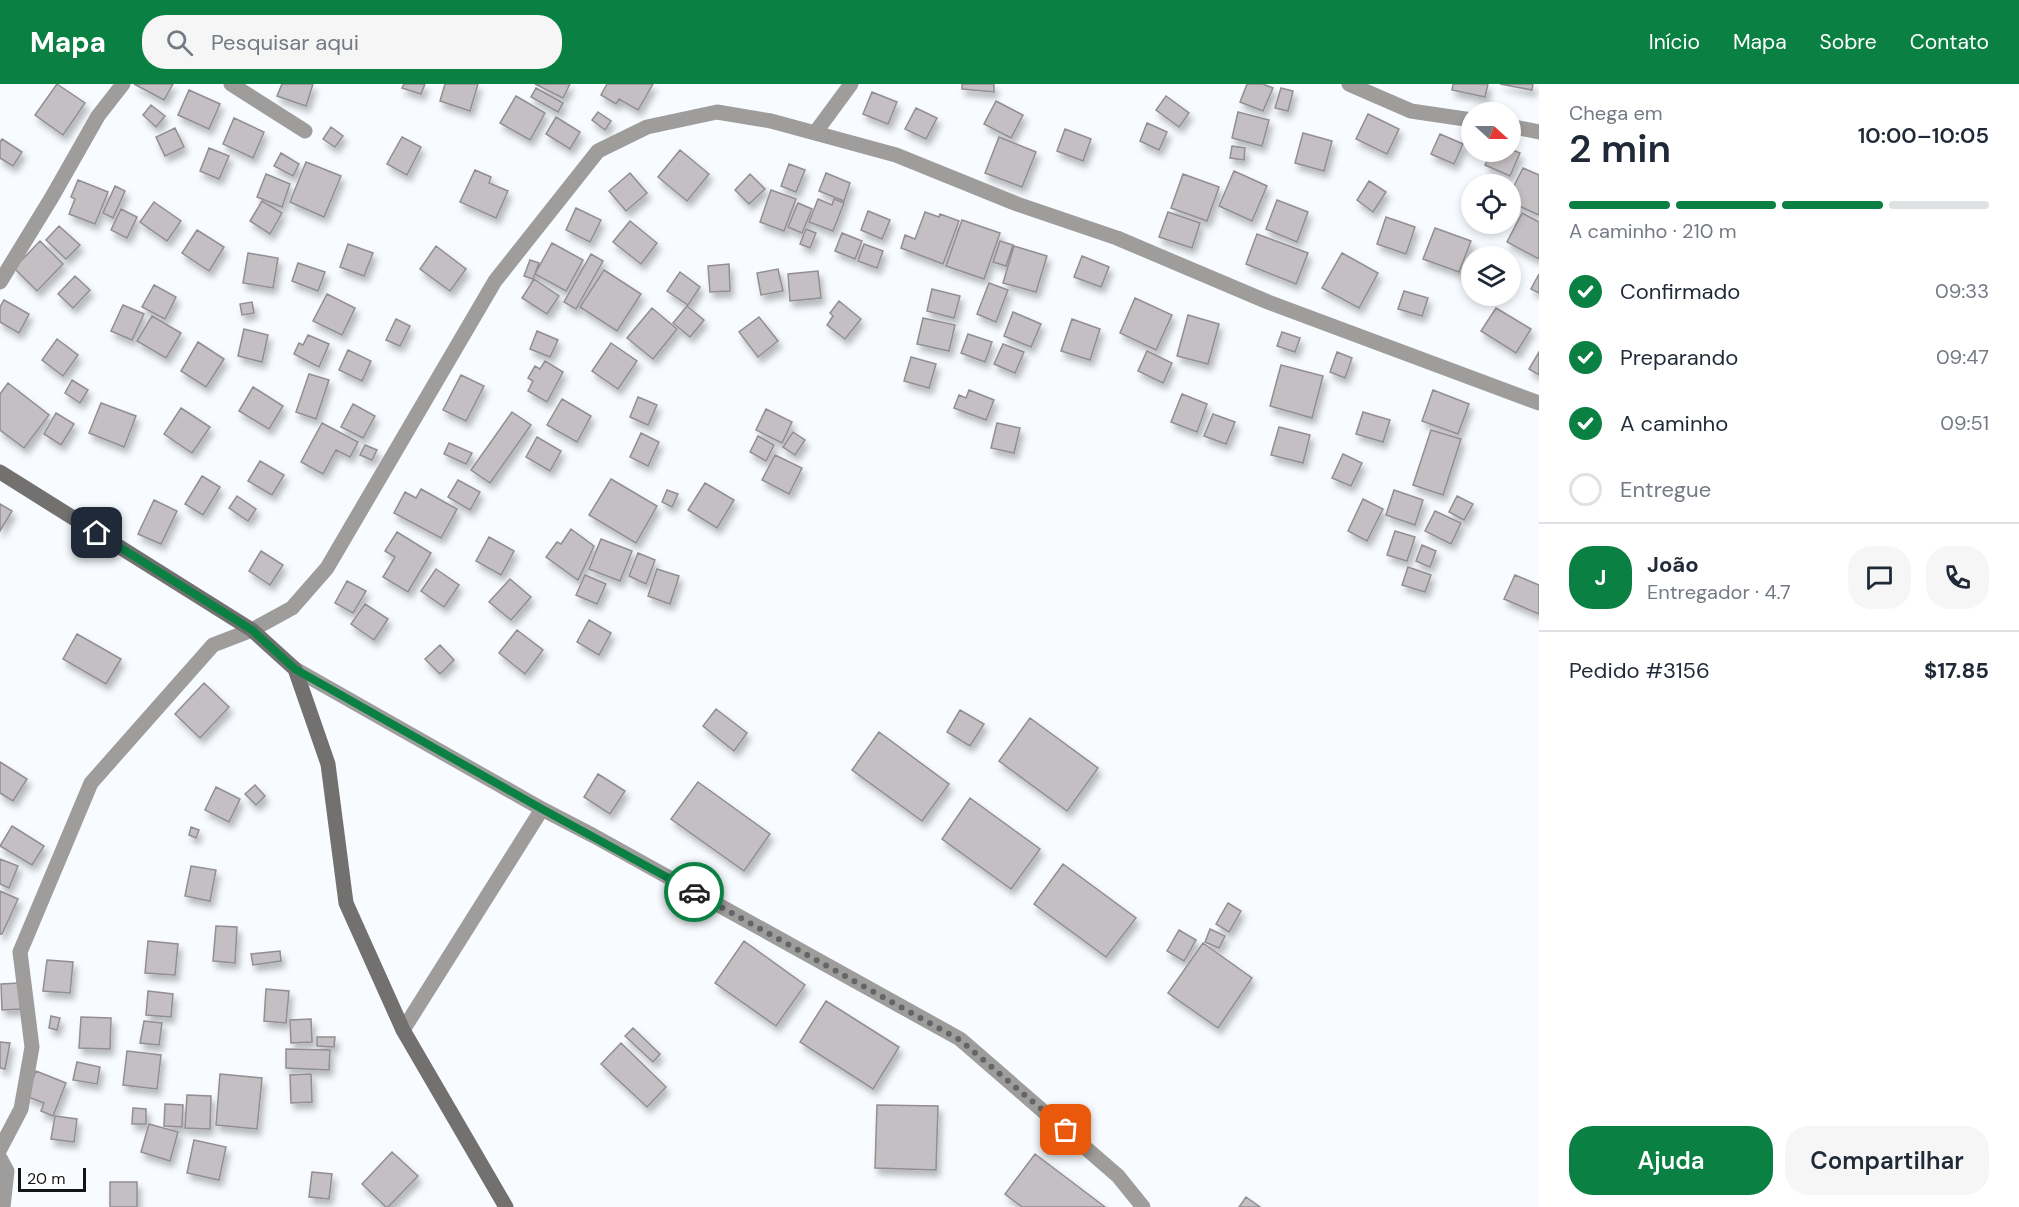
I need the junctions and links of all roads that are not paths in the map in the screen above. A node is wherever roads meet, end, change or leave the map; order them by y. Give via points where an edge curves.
1 (123, 84) edge
2 (231, 84) edge
3 (850, 84) edge
4 (1349, 84) edge
5 (1461, 118) edge
6 (1521, 128) edge
7 (305, 131) dead end
8 (1539, 132) edge
9 (815, 133) junction
10 (0, 282) edge
11 (1539, 403) edge
12 (0, 472) edge
13 (252, 630) junction
14 (295, 669) junction
15 (542, 809) junction
16 (403, 1030) junction
17 (0, 1149) edge
18 (0, 1158) edge
19 (3, 1207) edge
20 (506, 1207) edge
21 (1143, 1207) edge

1 - 10 street via 98,116
2 - 7 street
3 - 9 street
4 - 5 street via 1411,111
6 - 8 street
9 - 11 street via 896,155 1017,204 1117,238 1268,302
9 - 13 street via 717,112 646,127 598,151 495,281 327,568 292,608
12 - 13 street
13 - 14 street
13 - 17 street via 213,645 90,783 20,952 32,1047 21,1109
14 - 15 street
14 - 16 street via 328,764 346,903
15 - 16 street
15 - 21 street via 960,1040 1119,1176
16 - 20 street
18 - 19 street via 7,1171

